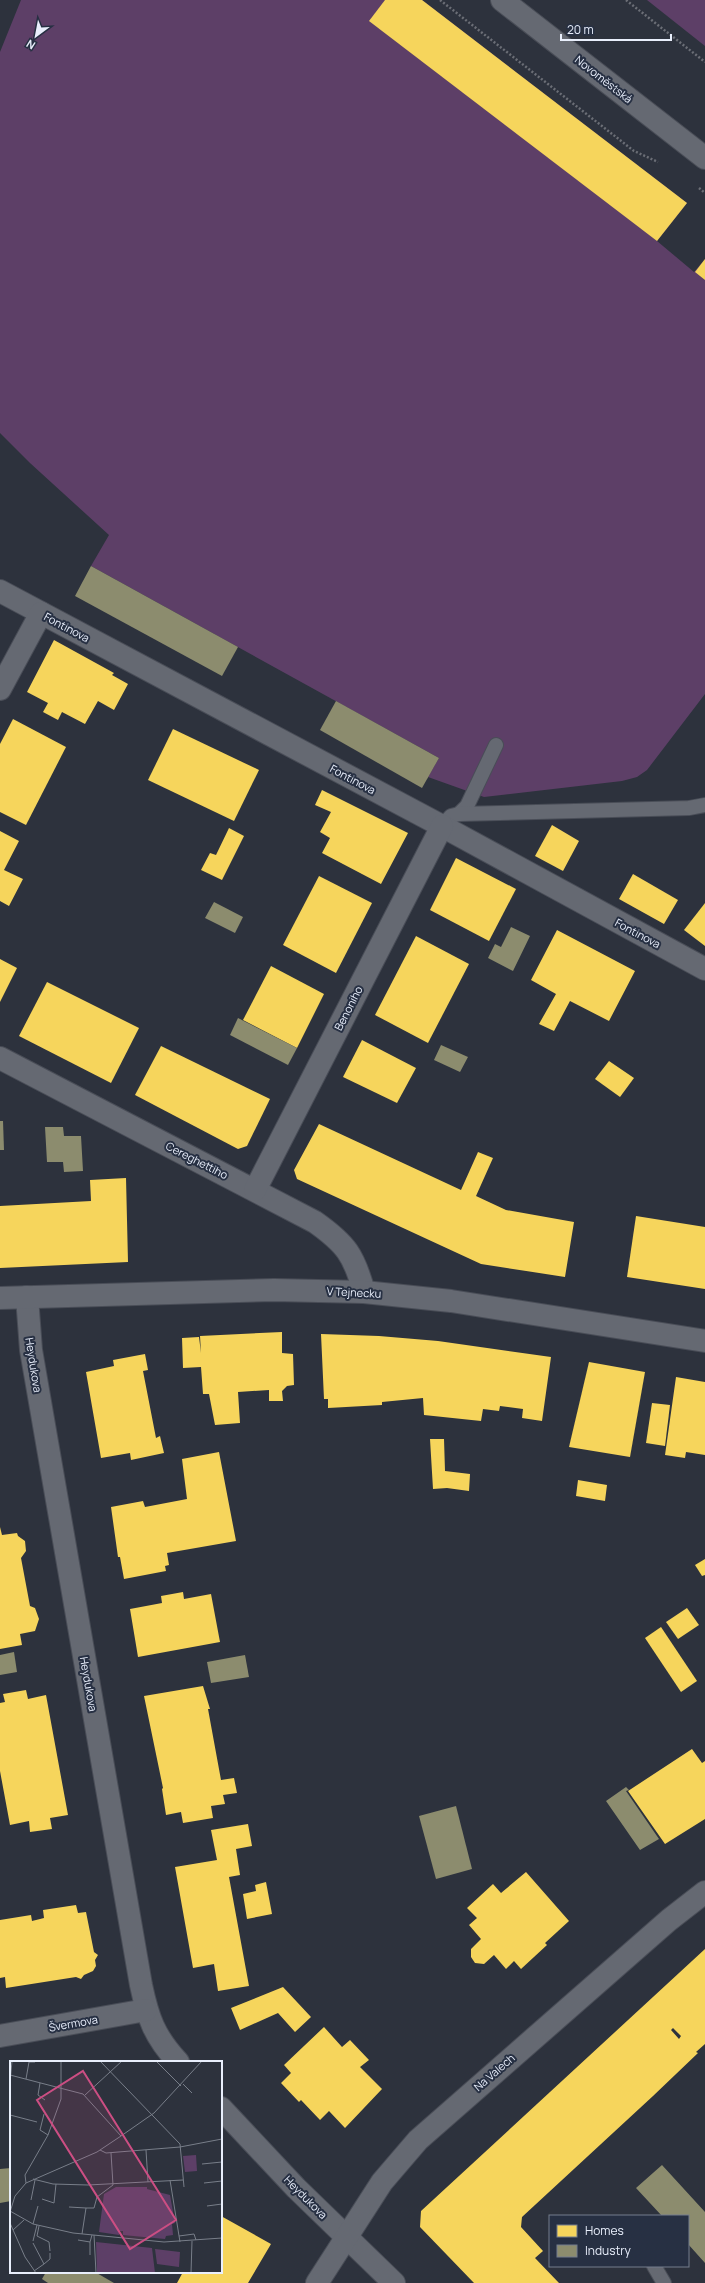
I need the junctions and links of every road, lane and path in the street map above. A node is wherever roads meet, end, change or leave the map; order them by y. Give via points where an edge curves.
1 (440, 0) edge
2 (502, 0) edge
3 (626, 0) edge
4 (705, 62) edge
5 (705, 158) edge
6 (659, 163) dead end
7 (694, 185) dead end
8 (705, 193) edge
9 (0, 591) edge
10 (41, 613) junction
11 (0, 690) edge
12 (496, 745) dead end
13 (705, 805) edge
14 (451, 820) junction
15 (705, 970) edge
16 (0, 1058) edge
17 (255, 1190) junction
18 (364, 1292) junction
19 (27, 1297) junction
20 (0, 1298) edge
21 (705, 1341) edge
22 (705, 1892) edge
23 (146, 2010) junction
24 (0, 2036) edge
25 (177, 2061) edge
26 (222, 2109) edge
27 (346, 2236) junction
28 (655, 2267) edge
29 (317, 2283) edge
30 (394, 2283) edge
31 (664, 2283) edge

1 - 6 path via 634,151
2 - 5 street, Novoměstská
3 - 4 path
7 - 8 path
9 - 10 street, Fontinova
10 - 11 street
10 - 14 street, Fontinova
12 - 14 lane via 467,806
13 - 14 lane via 689,808
14 - 15 street, Fontinova
14 - 17 street, Benoniho
16 - 17 street, Cereghettiho
17 - 18 street, Cereghettiho via 332,1234 352,1256
18 - 19 street, V Tejnecku via 274,1290
18 - 21 street, V Tejnecku via 452,1301
19 - 20 street, V Tejnecku
19 - 23 street, Heydukova via 31,1350
22 - 27 street, Na Valech via 669,1920 434,2124 382,2182
23 - 24 street, Švermova
23 - 25 street, Heydukova via 152,2029
26 - 27 street, Heydukova via 296,2188
27 - 29 street, Na Valech
27 - 30 street, Heydukova
28 - 31 lane

